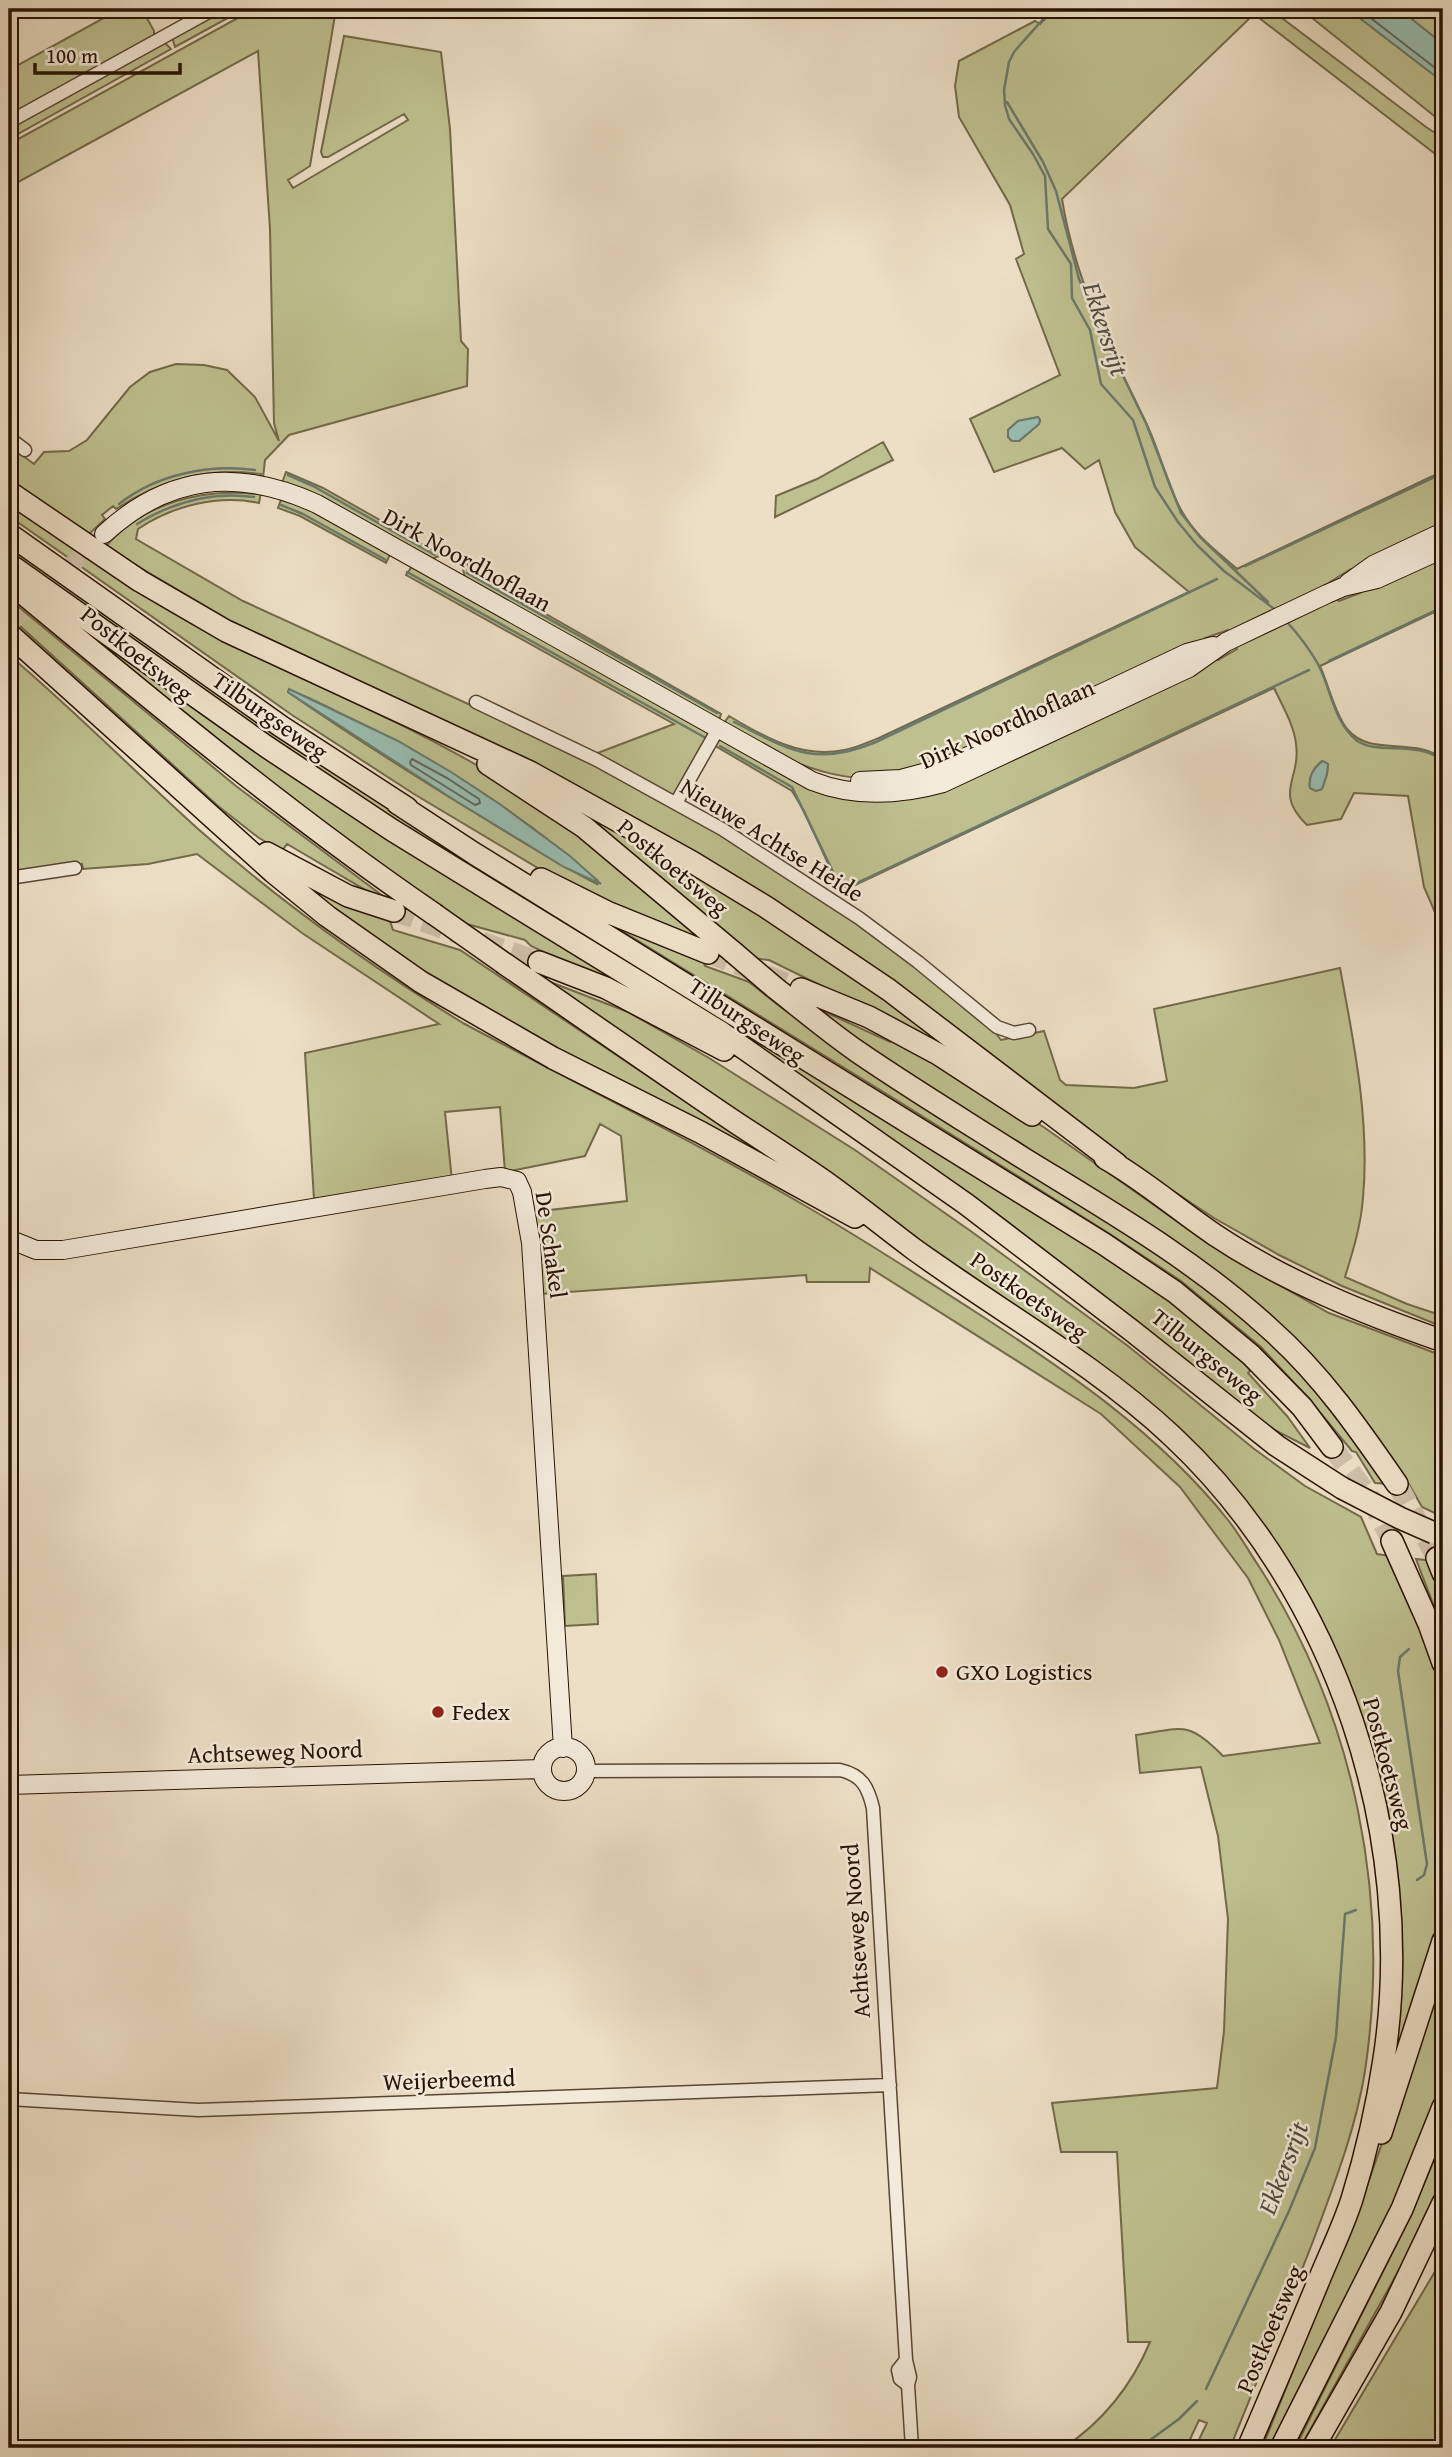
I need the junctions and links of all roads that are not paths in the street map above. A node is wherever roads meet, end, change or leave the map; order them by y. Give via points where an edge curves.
1 (214, 9) edge
2 (9, 122) edge
3 (9, 438) edge
4 (25, 450) dead end
5 (9, 492) edge
6 (1443, 532) edge
7 (9, 534) edge
8 (104, 534) tunnel mouth
9 (1443, 549) edge
10 (9, 564) edge
11 (9, 582) edge
12 (1335, 591) junction
13 (9, 634) edge
14 (476, 702) dead end
15 (421, 722) junction
16 (718, 729) junction
17 (397, 803) junction
18 (676, 803) junction
19 (229, 830) junction
20 (75, 867) dead end
21 (9, 878) edge
22 (394, 911) tunnel mouth
23 (708, 953) tunnel mouth
24 (539, 962) tunnel mouth
25 (801, 989) tunnel mouth
26 (1029, 1030) dead end
27 (835, 1113) junction
28 (1117, 1164) junction
29 (9, 1239) edge
30 (917, 1251) junction
31 (1443, 1341) edge
32 (1332, 1447) tunnel mouth
33 (1397, 1485) tunnel mouth
34 (1438, 1535) edge
35 (1392, 1541) tunnel mouth
36 (1443, 1663) edge
37 (563, 1748) junction
38 (542, 1769) junction
39 (586, 1771) junction
40 (9, 1785) edge
41 (1441, 1948) edge
42 (890, 2085) junction
43 (9, 2099) edge
44 (1443, 2107) edge
45 (1351, 2203) junction
46 (1443, 2203) edge
47 (1443, 2234) edge
48 (1391, 2312) junction
49 (912, 2448) edge
50 (1248, 2448) edge
51 (1281, 2448) edge
52 (1314, 2448) edge

1 - 2 street
3 - 4 street
5 - 15 highway, Tilburgseweg via 140,581 226,631
6 - 12 street, Dirk Noordhoflaan via 1373,565
7 - 17 highway, Tilburgseweg
8 - 16 street, Dirk Noordhoflaan via 150,499 191,484 232,481 273,487 317,504
9 - 12 street, Dirk Noordhoflaan via 1377,579
10 - 27 highway, Tilburgseweg via 267,747 392,830 722,1033
11 - 30 highway, Postkoetsweg, bridge via 240,772 364,866 832,1187
12 - 16 street, Dirk Noordhoflaan via 923,774 855,781 796,771
13 - 19 highway
14 - 18 street, Nieuwe Achtse Heide
15 - 28 highway via 530,772 766,907 900,997
15 - 33 highway, Postkoetsweg, bridge via 584,827 774,988 856,1050 1121,1217 1229,1292 1325,1385
16 - 18 street
17 - 23 highway, Tilburgseweg via 607,912
17 - 32 highway via 1175,1292 1251,1355 1302,1406
18 - 26 street, Nieuwe Achtse Heide via 859,919 997,1027 1014,1033
19 - 22 highway via 326,886
19 - 30 highway, Postkoetsweg via 327,916 460,1006
20 - 21 street
24 - 27 highway via 606,988 681,1026
25 - 28 highway via 869,1017 938,1054
27 - 34 highway, Tilburgseweg, bridge via 966,1204 1277,1446 1342,1488
28 - 31 highway via 1216,1236 1270,1268
29 - 37 street, De Schakel via 36,1250 63,1250 485,1179 517,1181 531,1243
30 - 45 highway, Postkoetsweg via 1103,1380 1205,1469 1277,1564 1334,1672 1374,1793 1392,1927 1384,2058
35 - 36 highway
37 - 38 street via 546,1756
37 - 39 street via 582,1757
38 - 39 street via 547,1783 559,1791 580,1785
38 - 40 street, Achtseweg Noord
39 - 42 street, Achtseweg Noord via 840,1770 866,1784 873,1808
41 - 45 highway via 1383,2129
42 - 43 street, Weijerbeemd via 198,2110
42 - 49 street, Achtseweg Noord
44 - 51 highway via 1402,2209
45 - 50 highway, Postkoetsweg
46 - 48 highway
47 - 48 highway
48 - 52 highway

